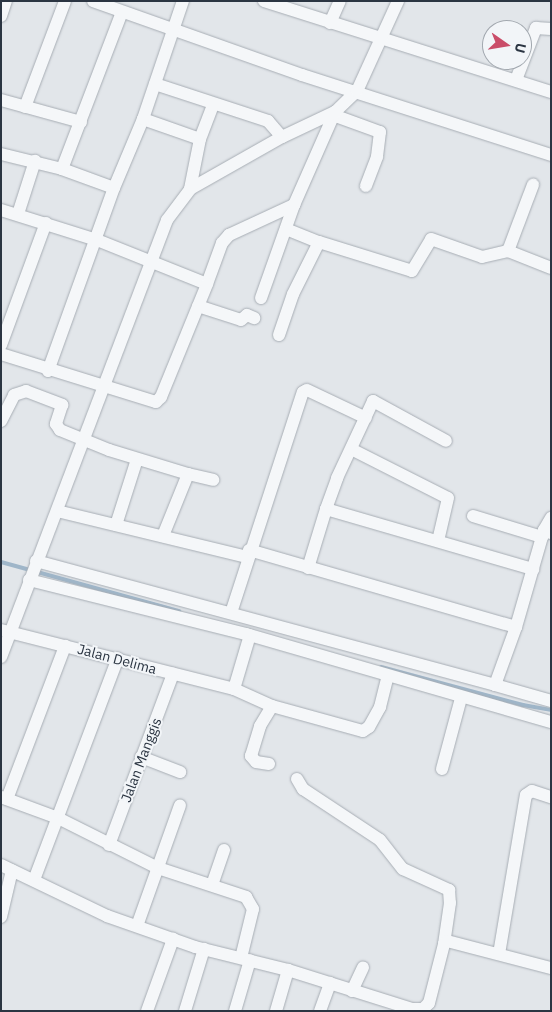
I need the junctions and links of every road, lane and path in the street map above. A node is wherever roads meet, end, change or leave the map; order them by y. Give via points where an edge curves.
1 (6, 1) edge
2 (65, 1) edge
3 (93, 1) edge
4 (183, 1) edge
5 (264, 1) edge
6 (340, 1) edge
7 (398, 1) edge
8 (122, 12) junction
9 (1, 16) edge
10 (330, 24) junction
11 (551, 29) edge
12 (172, 31) junction
13 (382, 41) junction
14 (516, 80) junction
15 (155, 84) junction
16 (357, 91) junction
17 (551, 92) edge
18 (1, 100) edge
19 (213, 105) junction
20 (25, 107) junction
21 (334, 113) junction
22 (143, 119) junction
23 (81, 122) junction
24 (282, 136) junction
25 (200, 139) junction
26 (1, 154) edge
27 (551, 155) edge
28 (35, 161) junction
29 (62, 169) junction
30 (532, 185) dead end
31 (366, 186) dead end
32 (114, 188) junction
33 (190, 189) junction
34 (294, 205) junction
35 (1, 210) edge
36 (18, 214) junction
37 (46, 223) junction
38 (286, 229) junction
39 (97, 240) junction
40 (319, 242) junction
41 (508, 251) junction
42 (150, 262) junction
43 (551, 268) edge
44 (207, 284) junction
45 (261, 298) dead end
46 (198, 306) junction
47 (254, 318) dead end
48 (279, 335) dead end
49 (1, 345) edge
50 (1, 354) edge
51 (48, 371) junction
52 (104, 387) junction
53 (366, 418) junction
54 (1, 421) edge
55 (84, 440) junction
56 (446, 441) dead end
57 (353, 450) junction
58 (137, 459) junction
59 (188, 474) junction
60 (213, 480) dead end
61 (326, 509) junction
62 (57, 511) junction
63 (473, 516) dead end
64 (551, 518) edge
65 (116, 525) junction
66 (546, 533) edge
67 (164, 536) junction
68 (438, 541) junction
69 (248, 553) junction
70 (35, 563) junction
71 (308, 568) junction
72 (533, 569) junction
73 (29, 579) junction
74 (231, 613) junction
75 (516, 627) junction
76 (248, 628) junction
77 (6, 631) edge
78 (65, 646) junction
79 (1, 657) edge
80 (118, 658) junction
81 (173, 674) junction
82 (388, 676) junction
83 (495, 685) junction
84 (234, 689) junction
85 (461, 698) junction
86 (551, 701) edge
87 (272, 706) junction
88 (551, 722) edge
89 (141, 757) junction
90 (269, 764) dead end
91 (442, 770) dead end
92 (180, 772) dead end
93 (296, 779) dead end
94 (551, 797) edge
95 (4, 798) edge
96 (180, 806) dead end
97 (58, 818) junction
98 (109, 846) junction
99 (224, 850) dead end
100 (7, 867) edge
101 (158, 868) junction
102 (34, 880) junction
103 (212, 885) junction
104 (1, 917) edge
105 (138, 926) junction
106 (172, 939) junction
107 (444, 944) junction
108 (204, 949) junction
109 (499, 954) junction
110 (245, 959) junction
111 (363, 968) dead end
112 (551, 968) edge
113 (288, 970) junction
114 (330, 984) junction
115 (352, 991) junction
116 (411, 1010) edge
117 (147, 1011) edge
118 (184, 1011) edge
119 (235, 1011) edge
120 (276, 1011) edge
121 (320, 1011) edge

1 - 9 street
2 - 20 street
3 - 8 street
4 - 12 street
5 - 10 street
6 - 10 street
7 - 13 street
8 - 12 street
8 - 23 street
10 - 13 street
11 - 14 street via 536,28
12 - 15 street
12 - 16 street
13 - 14 street
13 - 16 street
14 - 17 street
15 - 19 street
15 - 22 street
16 - 21 street
16 - 27 street
18 - 20 street
19 - 24 street via 271,122
19 - 25 street
20 - 23 street
21 - 24 street
21 - 31 street via 380,132
21 - 34 street
22 - 25 street
22 - 32 street
23 - 29 street
24 - 33 street
25 - 33 street
26 - 28 street
28 - 29 street
28 - 36 street
29 - 32 street
30 - 41 street
32 - 39 street
33 - 42 street via 167,220
34 - 38 street
34 - 44 street via 229,234 222,243
35 - 36 street
36 - 37 street
37 - 39 street
37 - 49 street
38 - 40 street
38 - 45 street
39 - 42 street
39 - 51 street
40 - 41 street via 412,271 432,239 482,257
40 - 48 street via 293,294
41 - 43 street
42 - 44 street
42 - 52 street
44 - 46 street
46 - 47 street via 236,319 242,320 248,314
46 - 52 street via 158,401 151,402
50 - 51 street
51 - 52 street
52 - 55 street
53 - 56 street via 372,402 376,400
53 - 57 street
53 - 69 street via 306,390 303,392
54 - 55 street via 14,395 26,391 62,405 57,426
55 - 58 street
55 - 62 street
57 - 61 street via 337,478
57 - 68 street via 448,498
58 - 59 street
58 - 65 street
59 - 60 street
59 - 67 street
61 - 68 street
61 - 71 street
62 - 65 street
62 - 70 street
63 - 66 street
64 - 66 street
65 - 67 street
66 - 72 street
67 - 69 street
68 - 72 street
69 - 71 street
69 - 74 street
70 - 73 street
70 - 74 street
71 - 75 street
72 - 75 street
73 - 76 street
73 - 77 street
74 - 76 street
75 - 83 street
76 - 82 street
76 - 83 street
76 - 84 street
77 - 78 street, Jalan Delima
77 - 79 street
78 - 80 street, Jalan Delima
78 - 95 street
80 - 81 street, Jalan Delima
80 - 97 street
81 - 84 street, Jalan Delima
81 - 89 street, Jalan Manggis
82 - 85 street
82 - 87 street, Jalan Delima via 380,707 369,727 363,730
83 - 86 street
84 - 87 street, Jalan Delima
85 - 88 street
85 - 91 street
87 - 90 street via 260,726 250,756 256,762
89 - 92 street
89 - 98 street, Jalan Manggis
93 - 107 street via 303,789 380,840 403,869 449,890
94 - 109 street via 532,792 526,795
95 - 97 street
96 - 101 street
97 - 98 street
97 - 102 street
98 - 101 street
99 - 103 street
100 - 102 street
100 - 104 street
101 - 103 street
101 - 105 street
102 - 105 street via 107,916
103 - 110 street via 246,897 252,906
105 - 106 street
106 - 108 street
106 - 117 street
107 - 109 street via 452,941
107 - 116 street via 428,1003 423,1009
108 - 110 street
108 - 118 street
109 - 112 street
110 - 113 street
110 - 119 street
111 - 115 street
113 - 114 street
113 - 120 street
114 - 115 street
114 - 121 street
115 - 116 street

